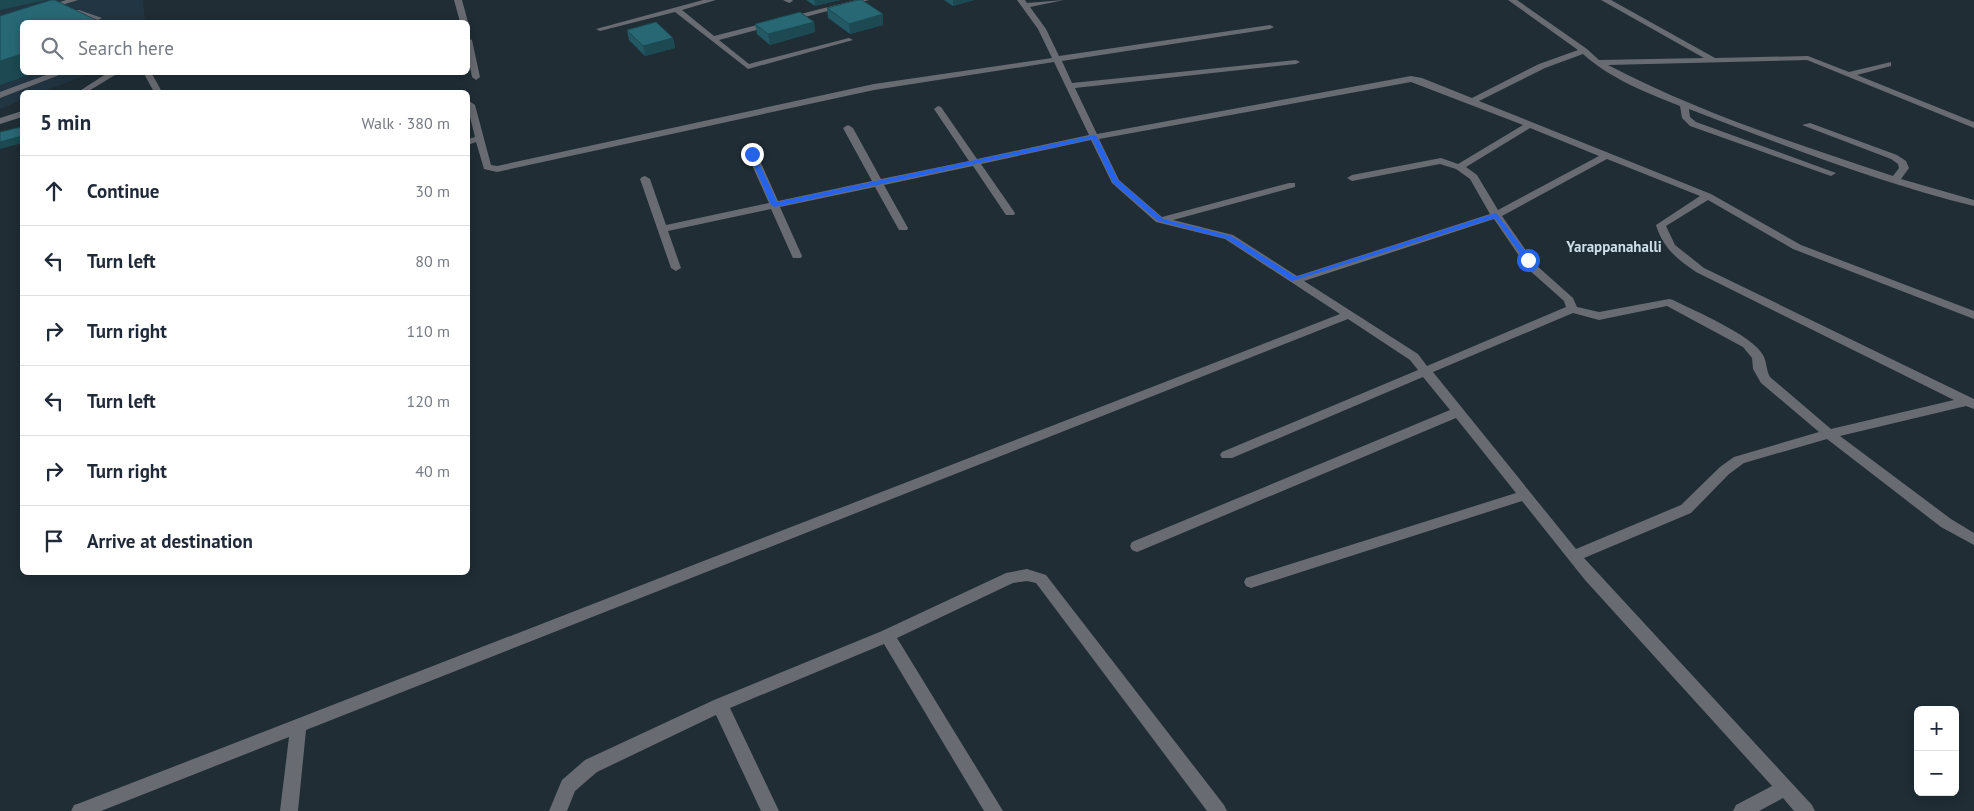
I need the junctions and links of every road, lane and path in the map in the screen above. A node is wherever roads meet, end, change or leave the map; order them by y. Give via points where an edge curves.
1 (74, 0) edge
2 (458, 0) edge
3 (712, 0) edge
4 (865, 0) edge
5 (1060, 0) edge
6 (1512, 0) edge
7 (1605, 0) edge
8 (1023, 3) edge
9 (676, 9) junction
10 (37, 10) edge
11 (48, 16) edge
12 (98, 18) dead end
13 (463, 20) edge
14 (1270, 27) dead end
15 (600, 29) dead end
16 (712, 38) junction
17 (849, 40) dead end
18 (470, 49) edge
19 (1584, 51) junction
20 (1057, 59) junction
21 (1714, 60) junction
22 (1296, 62) dead end
23 (1596, 63) junction
24 (1888, 64) dead end
25 (1849, 74) junction
26 (55, 75) edge
27 (111, 75) edge
28 (149, 75) edge
29 (476, 77) dead end
30 (1069, 86) junction
31 (85, 90) edge
32 (157, 90) edge
33 (0, 95) edge
34 (1471, 102) junction
35 (470, 104) edge
36 (1684, 104) junction
37 (938, 109) dead end
38 (20, 115) edge
39 (0, 121) edge
40 (1529, 125) junction
41 (1808, 125) dead end
42 (1974, 125) edge
43 (848, 128) dead end
44 (1094, 137) junction
45 (481, 138) junction
46 (470, 141) edge
47 (752, 154) dead end
48 (1606, 156) junction
49 (975, 162) junction
50 (1459, 167) junction
51 (1831, 173) dead end
52 (1352, 178) dead end
53 (644, 179) dead end
54 (1894, 180) junction
55 (878, 183) junction
56 (1292, 185) dead end
57 (1708, 196) junction
58 (1974, 203) edge
59 (775, 205) junction
60 (1010, 212) dead end
61 (1496, 215) junction
62 (1160, 220) junction
63 (903, 228) dead end
64 (662, 229) junction
65 (797, 256) dead end
66 (676, 268) dead end
67 (1295, 280) junction
68 (1572, 309) junction
69 (1349, 315) junction
70 (1974, 315) edge
71 (1425, 371) junction
72 (1972, 402) edge
73 (1458, 412) junction
74 (1829, 434) junction
75 (1227, 455) dead end
76 (1525, 495) junction
77 (1974, 540) edge
78 (1137, 546) dead end
79 (1574, 556) junction
80 (1251, 582) dead end
81 (887, 636) junction
82 (720, 705) junction
83 (298, 726) junction
84 (1785, 788) junction
85 (80, 811) edge
86 (289, 811) edge
87 (558, 811) edge
88 (770, 811) edge
89 (994, 811) edge
90 (1218, 811) edge
91 (1742, 811) edge
92 (1806, 811) edge

1 - 10 street
2 - 13 street
3 - 9 street
4 - 16 street
5 - 8 street
6 - 19 street
7 - 21 street
8 - 20 street via 1042,29
9 - 15 street
9 - 16 street
11 - 12 street via 79,12
14 - 20 street
16 - 17 street via 748,67
18 - 29 street
19 - 23 street
19 - 34 street via 1542,66
20 - 30 street
20 - 45 street via 874,87 497,169 487,167
21 - 23 street
21 - 25 street via 1808,58
22 - 30 street
23 - 36 street
24 - 25 street
25 - 42 street
26 - 33 street
27 - 31 street
28 - 32 street
30 - 44 street
34 - 40 street
34 - 44 street via 1419,80 1402,80
35 - 45 street
36 - 51 street via 1686,118 1693,124
36 - 54 street
37 - 49 street
38 - 39 street
40 - 48 street
40 - 50 street
41 - 54 street via 1903,162 1904,168
43 - 55 street
44 - 49 street
44 - 62 street via 1115,181
45 - 46 street
47 - 59 street
48 - 57 street
48 - 61 street
49 - 55 street
49 - 60 street
50 - 52 street via 1441,161
50 - 61 street via 1474,176
53 - 64 street
54 - 58 street
55 - 59 street
55 - 63 street
56 - 62 street
57 - 70 street via 1797,247
57 - 72 street via 1661,225 1665,240 1674,252 1700,270
59 - 64 street
59 - 65 street
61 - 67 street
61 - 68 street via 1532,267 1569,300
62 - 67 street via 1229,237
64 - 66 street
67 - 69 street
68 - 71 street
68 - 74 street via 1599,316 1669,302 1747,344 1758,357 1764,380
69 - 71 street via 1414,357
69 - 83 street
71 - 73 street
71 - 75 street
72 - 74 street
73 - 76 street
73 - 78 street
74 - 77 street via 1946,524
74 - 79 street via 1739,460 1686,509
76 - 79 street
76 - 80 street
79 - 84 street
81 - 82 street
81 - 89 street
81 - 90 street via 1011,578 1027,575 1041,579
82 - 87 street via 591,766 568,786
82 - 88 street
83 - 85 street
83 - 86 street
84 - 91 street
84 - 92 street

